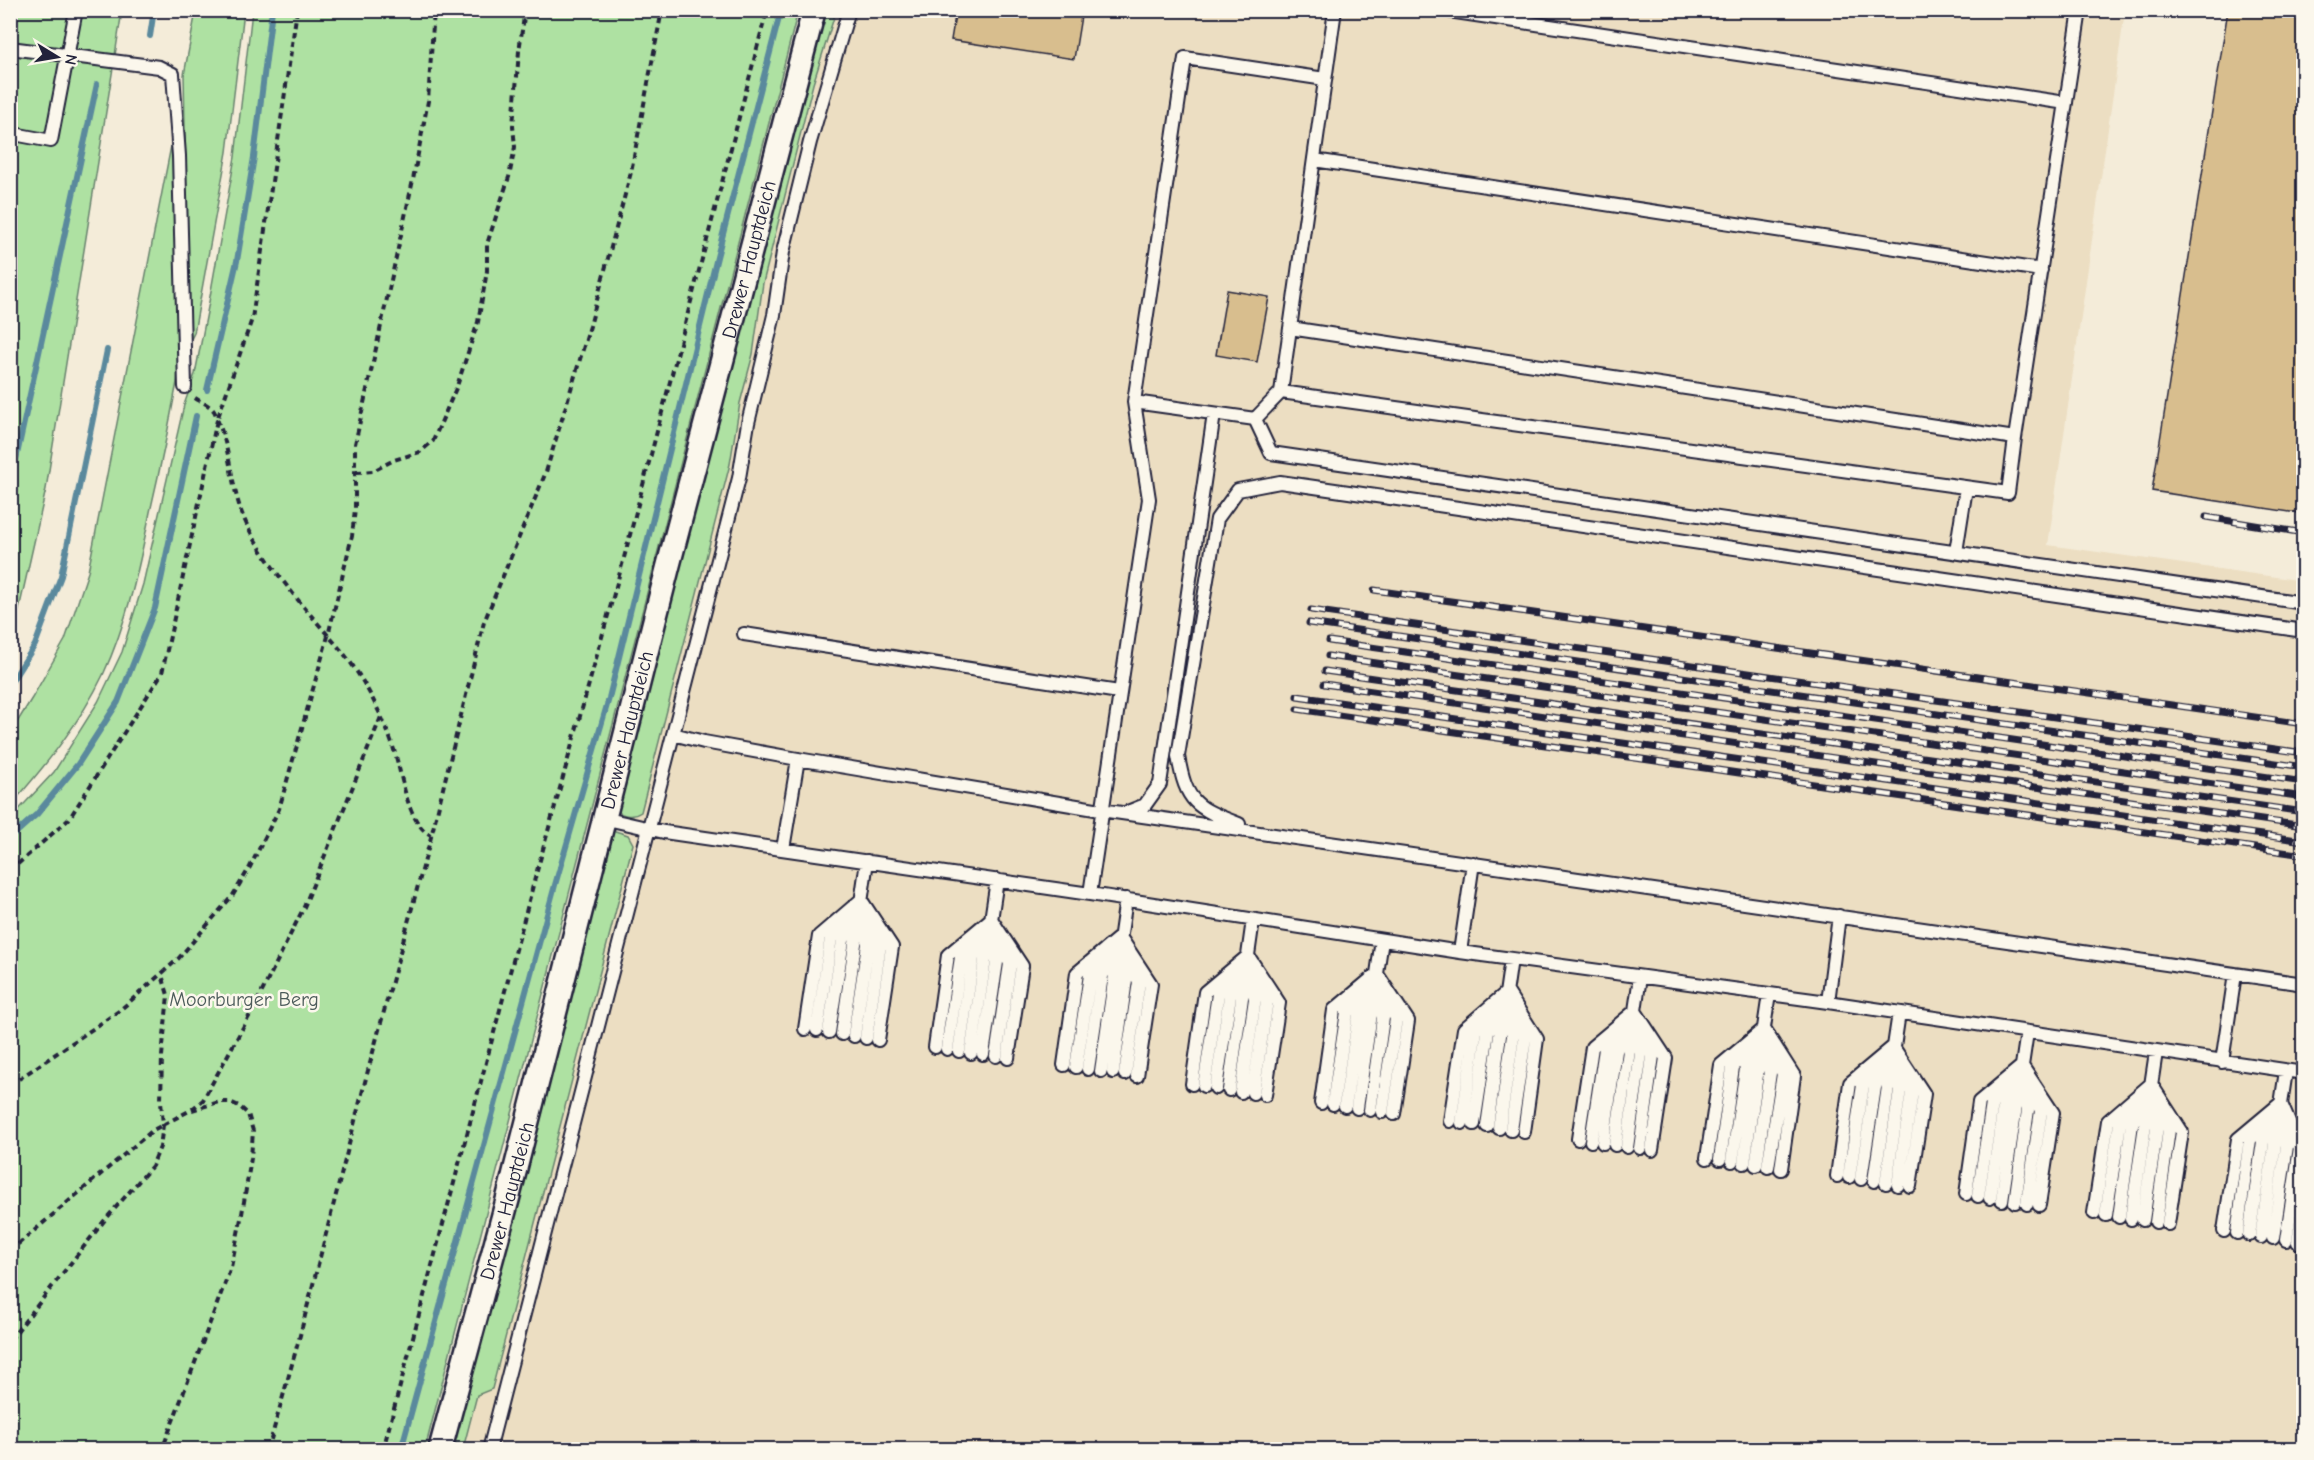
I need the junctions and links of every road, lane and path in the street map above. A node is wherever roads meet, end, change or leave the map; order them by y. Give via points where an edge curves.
1 (76, 10) edge
2 (297, 10) edge
3 (434, 10) edge
4 (525, 10) edge
5 (662, 10) edge
6 (767, 10) edge
7 (814, 10) edge
8 (849, 10) edge
9 (1335, 10) edge
10 (1442, 10) edge
11 (2080, 10) edge
12 (10, 48) edge
13 (68, 56) junction
14 (1325, 79) junction
15 (2066, 103) junction
16 (14, 134) dead end
17 (1314, 160) junction
18 (2041, 270) junction
19 (1290, 328) junction
20 (185, 387) joint
21 (1281, 392) junction
22 (1134, 402) junction
23 (1214, 414) junction
24 (1255, 419) junction
25 (217, 420) junction
26 (2015, 438) junction
27 (356, 472) junction
28 (1966, 488) junction
29 (1956, 552) junction
30 (2304, 603) edge
31 (2304, 631) edge
32 (744, 634) dead end
33 (328, 636) junction
34 (1119, 692) junction
35 (381, 716) junction
36 (673, 734) junction
37 (798, 759) junction
38 (1101, 810) junction
39 (1125, 813) junction
40 (603, 818) junction
41 (648, 828) junction
42 (1263, 833) junction
43 (431, 836) junction
44 (783, 849) junction
45 (867, 861) junction
46 (1473, 862) junction
47 (10, 871) edge
48 (997, 880) junction
49 (1090, 894) junction
50 (861, 900) junction
51 (1126, 900) junction
52 (1839, 916) junction
53 (991, 919) junction
54 (1254, 920) junction
55 (1120, 937) junction
56 (1382, 940) junction
57 (1460, 952) junction
58 (1248, 956) junction
59 (1512, 959) junction
60 (1377, 974) junction
61 (2235, 974) junction
62 (162, 975) junction
63 (1640, 976) junction
64 (2304, 984) edge
65 (1507, 992) junction
66 (1769, 994) junction
67 (1828, 1002) junction
68 (1635, 1011) junction
69 (1899, 1013) junction
70 (1764, 1029) junction
71 (2027, 1032) junction
72 (842, 1034) junction
73 (1893, 1047) junction
74 (2156, 1052) junction
75 (971, 1053) junction
76 (2222, 1062) junction
77 (2022, 1066) junction
78 (1101, 1071) junction
79 (2286, 1071) junction
80 (2304, 1073) edge
81 (10, 1084) edge
82 (2151, 1084) junction
83 (1228, 1090) junction
84 (2281, 1103) junction
85 (1357, 1108) junction
86 (189, 1111) junction
87 (163, 1125) junction
88 (1487, 1126) junction
89 (2304, 1137) edge
90 (1615, 1145) junction
91 (1744, 1163) junction
92 (1874, 1181) junction
93 (2002, 1200) junction
94 (2304, 1203) edge
95 (2131, 1219) junction
96 (2261, 1237) junction
97 (10, 1251) edge
98 (10, 1340) edge
99 (162, 1449) edge
100 (268, 1449) edge
101 (384, 1449) edge
102 (440, 1449) edge
103 (489, 1449) edge

1 - 13 lane
2 - 25 path via 252,319
3 - 27 path via 428,101 359,426
4 - 27 path via 513,126 515,147 487,244 487,271 478,322 457,386 433,441 420,452 373,471
5 - 43 path via 631,172 590,326 546,472 484,622
6 - 101 path
7 - 40 street, Drewer Hauptdeich
8 - 36 lane via 783,252 774,315 739,478
9 - 14 lane
10 - 15 lane
11 - 15 lane
12 - 13 lane
13 - 16 lane via 51,141
13 - 20 lane via 159,67 173,74 180,167
14 - 17 lane
14 - 22 lane via 1185,58
15 - 18 lane
17 - 18 lane
17 - 19 lane
18 - 26 lane
19 - 21 lane
19 - 26 lane
20 - 25 path via 191,396 214,411
21 - 24 lane
21 - 28 lane
22 - 23 lane
22 - 34 lane via 1149,500
23 - 24 lane
23 - 39 lane via 1160,784 1145,805
24 - 29 lane via 1271,453
25 - 33 path via 226,441 246,524
25 - 47 path via 162,673 69,819
26 - 28 lane via 2008,493
27 - 33 path via 352,536
28 - 29 lane
29 - 30 lane
31 - 42 lane via 1280,482 1238,490 1217,519 1178,756 1182,784 1198,806
32 - 34 lane
33 - 35 path via 342,651
33 - 62 path via 286,786 267,835 233,895
34 - 38 lane
35 - 43 path via 415,820
35 - 86 path via 304,907 203,1100
36 - 37 lane
36 - 41 lane
37 - 38 lane
37 - 44 lane
38 - 39 lane
38 - 49 lane
39 - 42 lane
40 - 41 lane
40 - 102 street, Drewer Hauptdeich via 508,1198
41 - 44 lane
41 - 103 lane
42 - 46 lane
43 - 100 path
44 - 45 lane
45 - 48 lane
45 - 50 lane
46 - 52 lane
46 - 57 lane
48 - 49 lane
48 - 53 lane
49 - 51 lane
50 - 72 lane via 843,940
50 - 72 lane via 868,944
50 - 72 lane via 819,936
50 - 72 lane via 892,947
51 - 54 lane
51 - 55 lane
52 - 61 lane
52 - 67 lane
53 - 75 lane via 973,958
53 - 75 lane via 997,962
53 - 75 lane via 948,955
53 - 75 lane via 1022,966
54 - 56 lane
54 - 58 lane
55 - 78 lane via 1126,980
55 - 78 lane via 1102,976
55 - 78 lane via 1151,984
55 - 78 lane via 1077,973
56 - 57 lane
56 - 60 lane
57 - 59 lane
58 - 83 lane via 1230,996
58 - 83 lane via 1255,999
58 - 83 lane via 1205,992
58 - 83 lane via 1279,1003
59 - 63 lane
59 - 65 lane
60 - 85 lane via 1359,1014
60 - 85 lane via 1383,1018
60 - 85 lane via 1334,1010
60 - 85 lane via 1408,1021
61 - 64 lane
61 - 76 lane
62 - 81 path via 119,1011
62 - 87 path via 168,995 160,1101
63 - 66 lane
63 - 68 lane
65 - 88 lane via 1513,1036
65 - 88 lane via 1488,1032
65 - 88 lane via 1537,1040
65 - 88 lane via 1464,1029
66 - 67 lane
66 - 70 lane
67 - 69 lane
68 - 90 lane via 1617,1051
68 - 90 lane via 1641,1054
68 - 90 lane via 1592,1047
68 - 90 lane via 1666,1058
69 - 71 lane
69 - 73 lane
70 - 91 lane via 1746,1069
70 - 91 lane via 1770,1072
70 - 91 lane via 1794,1076
70 - 91 lane via 1721,1065
71 - 74 lane
71 - 77 lane
73 - 92 lane via 1875,1087
73 - 92 lane via 1900,1090
73 - 92 lane via 1851,1083
73 - 92 lane via 1924,1094
74 - 76 lane
74 - 82 lane
76 - 79 lane
77 - 93 lane via 2004,1106
77 - 93 lane via 2028,1110
77 - 93 lane via 1979,1102
77 - 93 lane via 2053,1113
79 - 80 lane
79 - 84 lane
82 - 95 lane via 2157,1128
82 - 95 lane via 2132,1125
82 - 95 lane via 2108,1121
82 - 95 lane via 2182,1132
84 - 89 lane
84 - 96 lane via 2263,1142
84 - 96 lane via 2287,1146
84 - 96 lane via 2238,1139
86 - 87 path
86 - 99 path via 219,1102 239,1106 252,1122 251,1158 231,1267
87 - 97 path
87 - 98 path via 152,1166
94 - 96 lane

